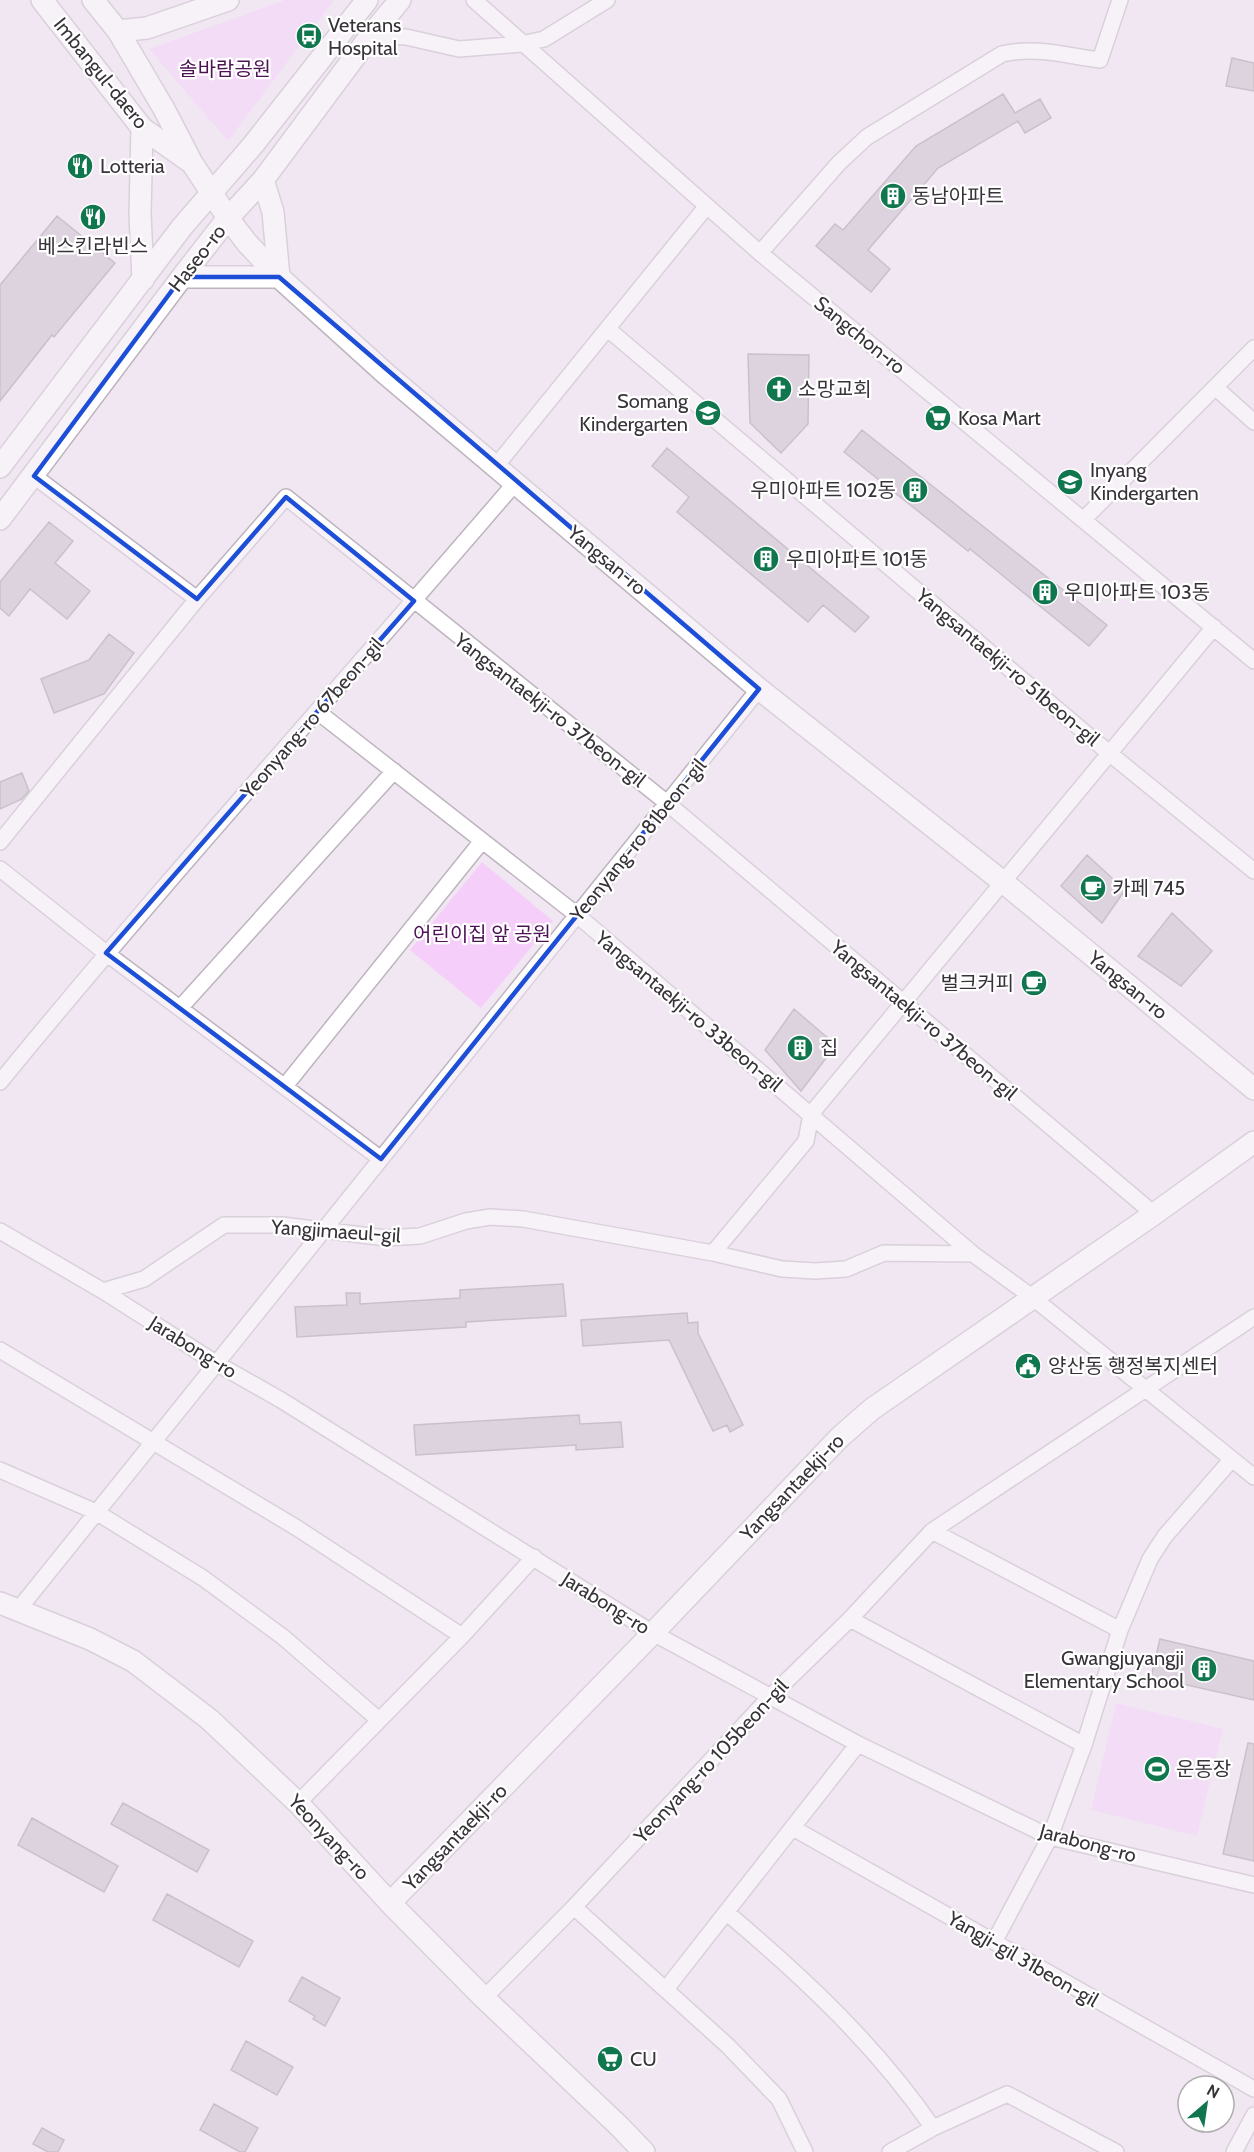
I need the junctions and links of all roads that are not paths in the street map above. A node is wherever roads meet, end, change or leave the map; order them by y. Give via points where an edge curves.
1 (42, 0) edge
2 (93, 0) edge
3 (228, 0) edge
4 (367, 0) edge
5 (400, 0) edge
6 (474, 0) edge
7 (607, 0) edge
8 (1120, 0) edge
9 (118, 31) junction
10 (371, 35) junction
11 (522, 44) junction
12 (142, 128) junction
13 (192, 163) junction
14 (263, 180) junction
15 (212, 194) junction
16 (706, 207) junction
17 (228, 218) junction
18 (760, 253) junction
19 (182, 277) junction
20 (279, 277) junction
21 (143, 280) junction
22 (609, 330) junction
23 (1254, 348) edge
24 (1216, 388) junction
25 (1254, 422) edge
26 (496, 466) junction
27 (0, 467) edge
28 (34, 476) junction
29 (516, 482) junction
30 (0, 519) edge
31 (1084, 519) junction
32 (197, 599) junction
33 (414, 601) junction
34 (1214, 627) junction
35 (1254, 661) edge
36 (759, 689) junction
37 (318, 712) junction
38 (1109, 753) junction
39 (394, 771) junction
40 (667, 803) junction
41 (482, 841) junction
42 (0, 842) edge
43 (0, 869) edge
44 (1254, 870) edge
45 (1003, 882) junction
46 (577, 915) junction
47 (106, 953) junction
48 (903, 1002) junction
49 (180, 1008) junction
50 (0, 1082) edge
51 (285, 1086) junction
52 (1254, 1089) edge
53 (811, 1114) junction
54 (1254, 1142) edge
55 (381, 1159) junction
56 (1154, 1214) junction
57 (323, 1230) junction
58 (0, 1231) edge
59 (713, 1253) junction
60 (973, 1254) junction
61 (103, 1291) junction
62 (1032, 1297) junction
63 (1254, 1317) edge
64 (6, 1354) edge
65 (216, 1363) junction
66 (1145, 1388) junction
67 (153, 1441) junction
68 (1232, 1459) junction
69 (0, 1470) edge
70 (1254, 1477) edge
71 (96, 1512) junction
72 (932, 1532) junction
73 (534, 1557) junction
74 (9, 1606) edge
75 (850, 1619) junction
76 (1120, 1630) junction
77 (653, 1633) junction
78 (462, 1636) junction
79 (770, 1697) junction
80 (380, 1720) junction
81 (858, 1744) junction
82 (1084, 1744) junction
83 (298, 1803) junction
84 (793, 1828) junction
85 (1050, 1837) junction
86 (1254, 1885) edge
87 (390, 1903) junction
88 (574, 1907) junction
89 (726, 1912) junction
90 (994, 1942) junction
91 (666, 1989) junction
92 (484, 1998) junction
93 (1254, 2089) edge
94 (1254, 2115) edge
95 (933, 2128) junction
96 (644, 2152) edge
97 (805, 2152) edge
98 (890, 2152) edge
99 (1116, 2152) edge
100 (1234, 2152) edge

1 - 12 street, Imbangul-daero
2 - 9 street, Imbangul-daero
3 - 9 street via 147,28
4 - 15 street, Haseo-ro
5 - 10 street, Haseo-ro
6 - 11 street, Sangchon-ro
7 - 11 street via 544,39
8 - 18 street via 1100,60 1019,50 1002,54 867,137
9 - 13 street, Imbangul-daero
10 - 11 street via 406,37 459,49
10 - 14 street, Haseo-ro
11 - 16 street, Sangchon-ro
12 - 13 street, Imbangul-daero
12 - 21 street
13 - 15 street, Imbangul-daero
14 - 17 street, Haseo-ro
14 - 20 street via 273,212
15 - 17 street, Imbangul-daero
15 - 21 street, Haseo-ro
16 - 18 street, Sangchon-ro
16 - 22 street
17 - 19 street, Haseo-ro
17 - 20 street, Yangsan-ro
18 - 31 street, Sangchon-ro
19 - 20 street
19 - 28 street, Haseo-ro
20 - 26 street, Yangsan-ro
21 - 27 street, Haseo-ro
22 - 26 street
22 - 38 street, Yangsantaekji-ro 51beon-gil
23 - 24 street
24 - 25 street
24 - 31 street
26 - 29 street, Yangsan-ro
28 - 30 street, Haseo-ro
28 - 32 street
29 - 33 street, Yeonyang-ro 67beon-gil
29 - 36 street, Yangsan-ro
31 - 34 street, Sangchon-ro
32 - 33 street, Yangsantaekji-ro 37beon-gil via 286,497
32 - 42 street, Yangsantaekji-ro 37beon-gil
33 - 37 street, Yeonyang-ro 67beon-gil
33 - 40 street, Yangsantaekji-ro 37beon-gil
34 - 35 street, Sangchon-ro
34 - 38 street
36 - 40 street, Yeonyang-ro 81beon-gil
36 - 45 street, Yangsan-ro
37 - 39 street, Yangsantaekji-ro 33beon-gil
37 - 47 street, Yeonyang-ro 67beon-gil
38 - 44 street, Yangsantaekji-ro 51beon-gil
38 - 45 street
39 - 41 street, Yangsantaekji-ro 33beon-gil
39 - 49 street
40 - 46 street, Yeonyang-ro 81beon-gil
40 - 48 street, Yangsantaekji-ro 37beon-gil
41 - 46 street, Yangsantaekji-ro 33beon-gil
41 - 51 street
43 - 47 street
45 - 48 street
45 - 52 street, Yangsan-ro
46 - 53 street, Yangsantaekji-ro 33beon-gil
46 - 55 street, Yeonyang-ro 81beon-gil
47 - 49 street
47 - 50 street, Yeonyang-ro 67beon-gil
48 - 53 street
48 - 56 street, Yangsantaekji-ro 37beon-gil
49 - 51 street
51 - 55 street
53 - 59 street via 806,1141
53 - 60 street, Yangsantaekji-ro 33beon-gil
54 - 56 street, Yangsantaekji-ro
55 - 57 street, Yeonyang-ro 81beon-gil
56 - 62 street, Yangsantaekji-ro
57 - 59 street, Yangjimaeul-gil via 386,1239 420,1236 466,1221 505,1217
57 - 61 street, Yangjimaeul-gil via 224,1225 144,1280
57 - 65 street, Yeonyang-ro 81beon-gil
58 - 61 street, Jarabong-ro
59 - 60 street, Yangjimaeul-gil via 782,1269 815,1271 846,1269 884,1253
60 - 62 street, Yangsantaekji-ro 33beon-gil
61 - 65 street, Jarabong-ro
62 - 66 street, Yangsantaekji-ro 33beon-gil
62 - 77 street, Yangsantaekji-ro via 872,1409 840,1437
63 - 66 street, Yeonyang-ro 105beon-gil
64 - 67 street
65 - 67 street, Yeonyang-ro 81beon-gil
65 - 73 street, Jarabong-ro
66 - 68 street, Yangsantaekji-ro 33beon-gil
66 - 72 street, Yeonyang-ro 105beon-gil
67 - 71 street, Yeonyang-ro 81beon-gil
67 - 78 street via 297,1528
68 - 70 street, Yangsantaekji-ro 33beon-gil
68 - 76 street via 1165,1536 1150,1559
69 - 71 street
71 - 74 street, Yeonyang-ro 81beon-gil
71 - 80 street via 202,1578 283,1637
72 - 75 street, Yeonyang-ro 105beon-gil
72 - 76 street
73 - 77 street, Jarabong-ro
73 - 78 street
74 - 83 street, Yeonyang-ro via 133,1661 209,1719
75 - 79 street, Yeonyang-ro 105beon-gil
75 - 82 street
76 - 82 street
77 - 79 street, Jarabong-ro
77 - 87 street, Yangsantaekji-ro
78 - 80 street
79 - 81 street, Jarabong-ro
79 - 88 street, Yeonyang-ro 105beon-gil
80 - 83 street
81 - 84 street
81 - 85 street, Jarabong-ro
82 - 85 street
83 - 87 street, Yeonyang-ro
84 - 89 street
84 - 90 street, Yangji-gil 31beon-gil
85 - 86 street, Jarabong-ro
85 - 90 street
87 - 92 street, Yeonyang-ro
88 - 91 street
88 - 92 street, Yeonyang-ro 105beon-gil
89 - 91 street
89 - 95 street via 842,2017 900,2082
90 - 93 street, Yangji-gil 31beon-gil
91 - 97 street via 779,2099
92 - 96 street, Yeonyang-ro
94 - 100 street
95 - 98 street
95 - 99 street via 1007,2094

